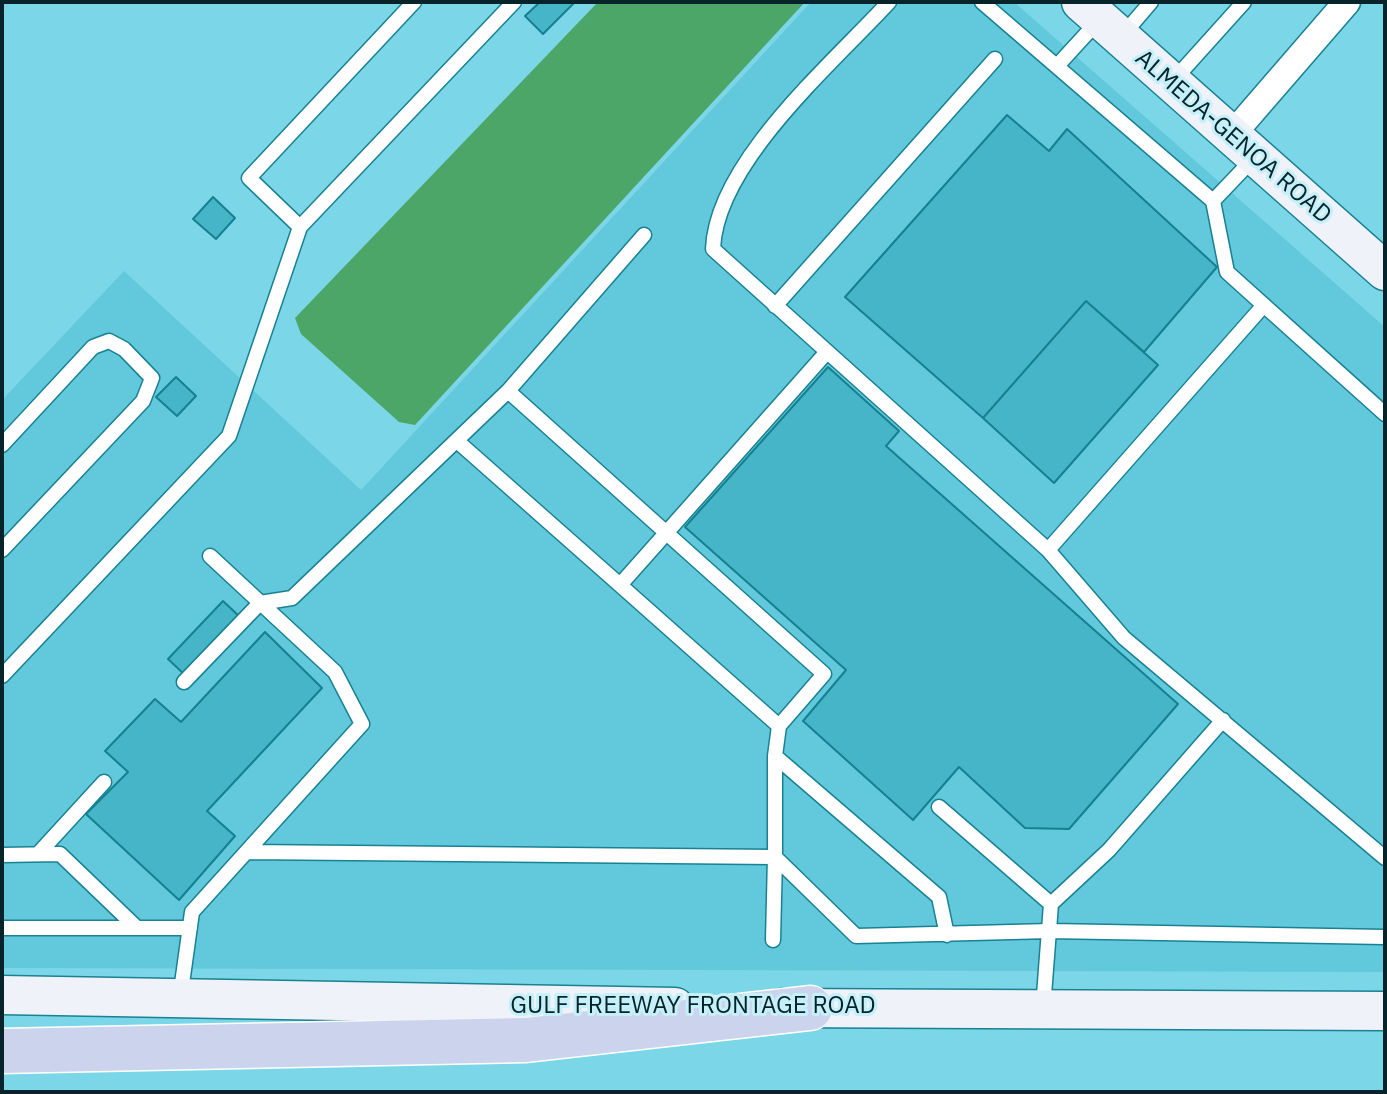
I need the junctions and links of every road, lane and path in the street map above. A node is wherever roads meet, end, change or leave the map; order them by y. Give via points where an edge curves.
1 (414, 2) edge
2 (514, 2) edge
3 (889, 2) edge
4 (982, 2) edge
5 (1151, 2) edge
6 (1244, 2) edge
7 (1347, 2) edge
8 (1101, 19) edge
9 (995, 59) dead end
10 (1057, 66) junction
11 (1171, 83) junction
12 (1243, 146) junction
13 (1213, 201) junction
14 (300, 227) junction
15 (644, 235) dead end
16 (1385, 271) edge
17 (1264, 305) junction
18 (775, 306) junction
19 (826, 353) junction
20 (508, 391) junction
21 (1385, 414) edge
22 (457, 441) junction
23 (2, 445) edge
24 (666, 532) junction
25 (2, 550) edge
26 (1048, 550) junction
27 (210, 556) dead end
28 (620, 585) junction
29 (260, 603) junction
30 (2, 676) edge
31 (184, 682) dead end
32 (1223, 720) junction
33 (779, 726) junction
34 (775, 756) junction
35 (104, 782) dead end
36 (939, 807) dead end
37 (247, 852) junction
38 (38, 854) junction
39 (2, 855) edge
40 (775, 857) junction
41 (1385, 858) edge
42 (1051, 904) junction
43 (2, 928) edge
44 (137, 928) junction
45 (190, 928) junction
46 (1050, 931) junction
47 (947, 935) junction
48 (1385, 937) edge
49 (773, 940) dead end
50 (2, 995) edge
51 (180, 998) junction
52 (810, 1008) junction
53 (1043, 1009) junction
54 (1385, 1011) edge
55 (2, 1051) edge

1 - 14 lane via 249,178
2 - 14 lane
3 - 18 lane via 754,149 720,208 713,249
4 - 10 lane
5 - 8 lane
6 - 11 lane
7 - 12 street
8 - 10 lane
8 - 11 main road, ALMEDA-GENOA ROAD
9 - 18 lane
10 - 13 lane
11 - 12 main road, ALMEDA-GENOA ROAD
12 - 13 lane
12 - 16 main road, ALMEDA-GENOA ROAD
13 - 17 lane via 1227,272
14 - 30 lane via 229,436
15 - 20 lane
17 - 21 lane
17 - 26 lane
18 - 19 lane
19 - 24 lane
19 - 26 lane
20 - 22 lane
20 - 24 lane
22 - 28 lane
22 - 29 lane via 292,598
23 - 25 lane via 93,347 109,341 152,378 143,401
24 - 28 lane
24 - 33 lane via 824,674
26 - 32 lane via 1124,638
27 - 29 lane
28 - 33 lane
29 - 31 lane
29 - 37 lane via 335,672 362,724
32 - 41 lane
32 - 42 lane via 1109,850
33 - 34 lane
34 - 40 lane
34 - 47 lane via 939,897
35 - 38 lane
36 - 42 lane
37 - 40 lane
37 - 45 lane via 192,912
38 - 39 lane
38 - 44 lane via 60,854
40 - 47 lane via 856,936
40 - 49 lane
42 - 46 lane
43 - 44 lane
44 - 45 lane
45 - 51 lane
46 - 47 lane
46 - 48 lane
46 - 53 lane
50 - 51 main road, GULF FREEWAY FRONTAGE ROAD
51 - 52 main road, GULF FREEWAY FRONTAGE ROAD
52 - 53 main road, GULF FREEWAY FRONTAGE ROAD
52 - 55 highway via 526,1040
53 - 54 main road, GULF FREEWAY FRONTAGE ROAD

